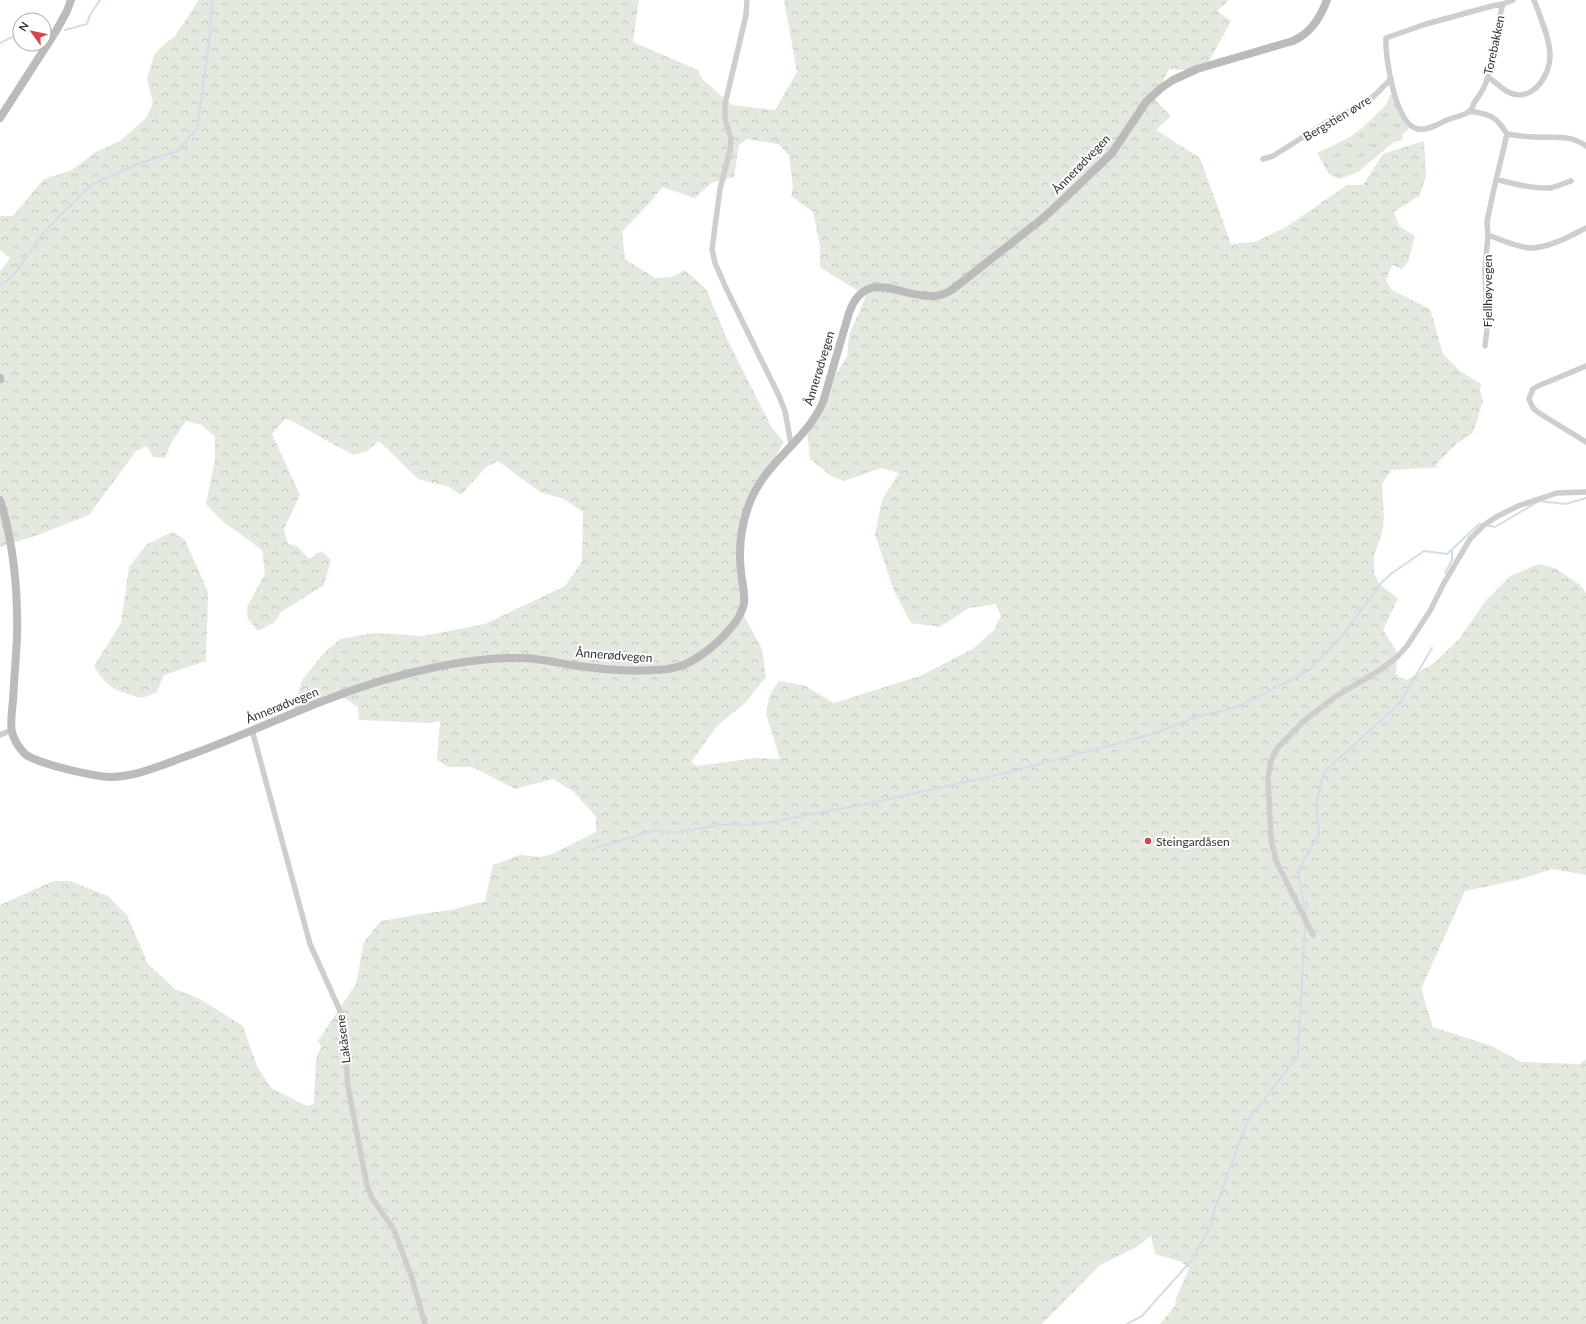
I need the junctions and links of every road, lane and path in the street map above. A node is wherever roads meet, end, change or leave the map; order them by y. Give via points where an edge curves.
1 (71, 0) edge
2 (747, 0) edge
3 (1327, 0) edge
4 (1512, 0) edge
5 (1534, 0) edge
6 (1503, 4) junction
7 (1488, 76) junction
8 (1391, 79) junction
9 (1470, 111) junction
10 (0, 118) edge
11 (1507, 134) junction
12 (1586, 146) edge
13 (1262, 160) dead end
14 (1496, 179) junction
15 (1571, 181) dead end
16 (1586, 228) edge
17 (1488, 235) junction
18 (1485, 346) dead end
19 (1586, 366) edge
20 (1586, 442) edge
21 (791, 444) junction
22 (1586, 492) edge
23 (0, 500) edge
24 (12, 730) junction
25 (252, 730) junction
26 (0, 735) edge
27 (1313, 935) dead end
28 (425, 1324) edge

1 - 10 main road via 56,31
2 - 21 street via 746,15 725,104 725,118 731,139 730,151 720,189 712,249 726,288 779,396 785,411
3 - 21 main road, Ånnerødvegen via 1314,26 1301,37 1197,69 1161,88 1146,102 1112,153 1042,219 953,289 931,297 880,287 863,292 855,300 849,313 818,413
4 - 6 street
5 - 7 street via 1550,52 1550,62 1541,84 1531,92 1518,95 1508,92
6 - 7 street, Torebakken
6 - 8 street via 1432,22 1386,38 1387,63
7 - 9 street, Torebakken
8 - 9 street via 1401,110 1414,128 1431,127
8 - 13 street, Bergstien øvre via 1361,106 1335,117 1273,156
9 - 11 street via 1497,119
11 - 12 street via 1573,138
11 - 14 street, Fjellhøyvegen
14 - 15 street via 1545,188
14 - 17 street, Fjellhøyvegen via 1487,222
16 - 17 street, Fjellhøyvegen via 1549,244 1531,248 1514,245
17 - 18 street, Fjellhøyvegen via 1485,269
19 - 20 street via 1538,386 1529,399 1532,408
21 - 25 main road, Ånnerødvegen via 759,483 742,524 739,540 744,598 741,612 733,625 713,646 687,664 668,670 639,671 601,669 530,658 466,662 384,680
22 - 27 street via 1557,493 1518,506 1483,526 1470,539 1408,646 1380,670 1305,720 1278,747 1271,761 1268,777 1271,840 1277,863
23 - 24 main road, Ånnerødvegen via 12,546 17,613
24 - 25 main road, Ånnerødvegen via 19,748 36,761 110,777 138,773
24 - 26 street
25 - 28 street, Lakåsene via 310,944 341,1013 348,1087 367,1186 372,1198 394,1230 411,1275

